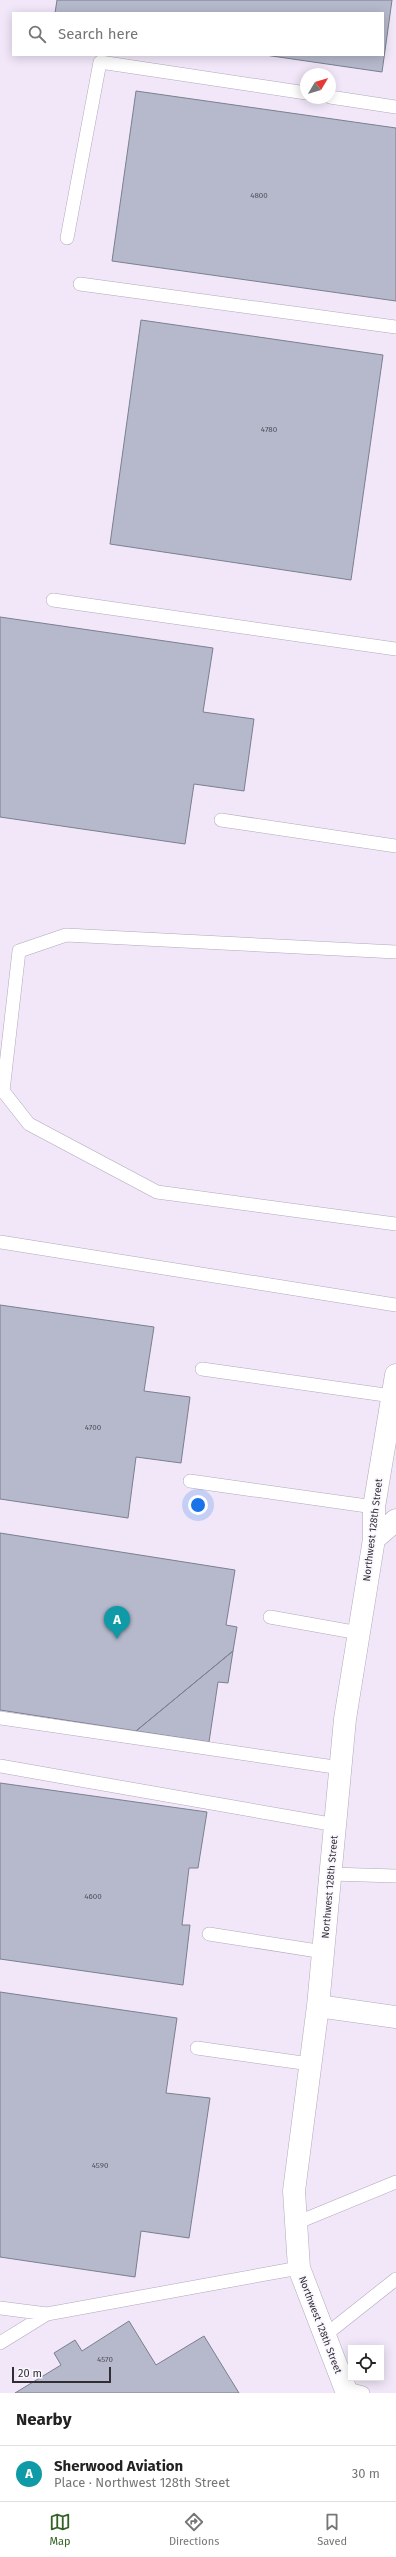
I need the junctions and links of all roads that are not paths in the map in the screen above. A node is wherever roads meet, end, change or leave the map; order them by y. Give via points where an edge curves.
1 (300, 92) edge
2 (336, 98) edge
3 (396, 107) edge
4 (67, 238) dead end
5 (80, 284) dead end
6 (396, 327) edge
7 (53, 600) dead end
8 (396, 649) edge
9 (222, 820) dead end
10 (396, 846) edge
11 (396, 952) edge
12 (396, 1224) edge
13 (0, 1242) edge
14 (396, 1305) edge
15 (202, 1369) dead end
16 (394, 1386) edge
17 (190, 1481) dead end
18 (374, 1507) junction
19 (396, 1520) edge
20 (374, 1539) junction
21 (270, 1618) dead end
22 (359, 1633) junction
23 (0, 1718) edge
24 (0, 1766) edge
25 (341, 1768) junction
26 (336, 1825) junction
27 (331, 1874) junction
28 (396, 1876) edge
29 (209, 1934) dead end
30 (324, 1952) junction
31 (318, 2006) junction
32 (396, 2017) edge
33 (197, 2048) dead end
34 (310, 2064) junction
35 (396, 2182) edge
36 (296, 2223) junction
37 (298, 2268) junction
38 (396, 2279) edge
39 (0, 2308) edge
40 (47, 2314) junction
41 (324, 2336) junction
42 (0, 2343) edge
43 (351, 2391) edge

1 - 4 lane via 100,62
2 - 3 lane
5 - 6 lane
7 - 8 lane
9 - 10 lane
11 - 12 lane via 66,935 19,951 3,1091 29,1124 157,1192
13 - 14 lane
15 - 16 lane
16 - 18 street, Northwest 128th Street
17 - 18 lane
18 - 20 street, Northwest 128th Street
19 - 20 street
20 - 22 street, Northwest 128th Street
21 - 22 lane
22 - 25 street, Northwest 128th Street via 345,1719
23 - 25 lane
24 - 26 lane
25 - 26 street, Northwest 128th Street
26 - 27 street, Northwest 128th Street
27 - 28 lane
27 - 30 street, Northwest 128th Street
29 - 30 lane
30 - 31 street, Northwest 128th Street
31 - 32 street
31 - 34 street, Northwest 128th Street
33 - 34 lane
34 - 36 street, Northwest 128th Street via 294,2191
35 - 36 lane
36 - 37 street, Northwest 128th Street
37 - 40 lane
37 - 41 street, Northwest 128th Street
38 - 41 lane
39 - 40 lane
40 - 42 lane
41 - 43 street, Northwest 128th Street

